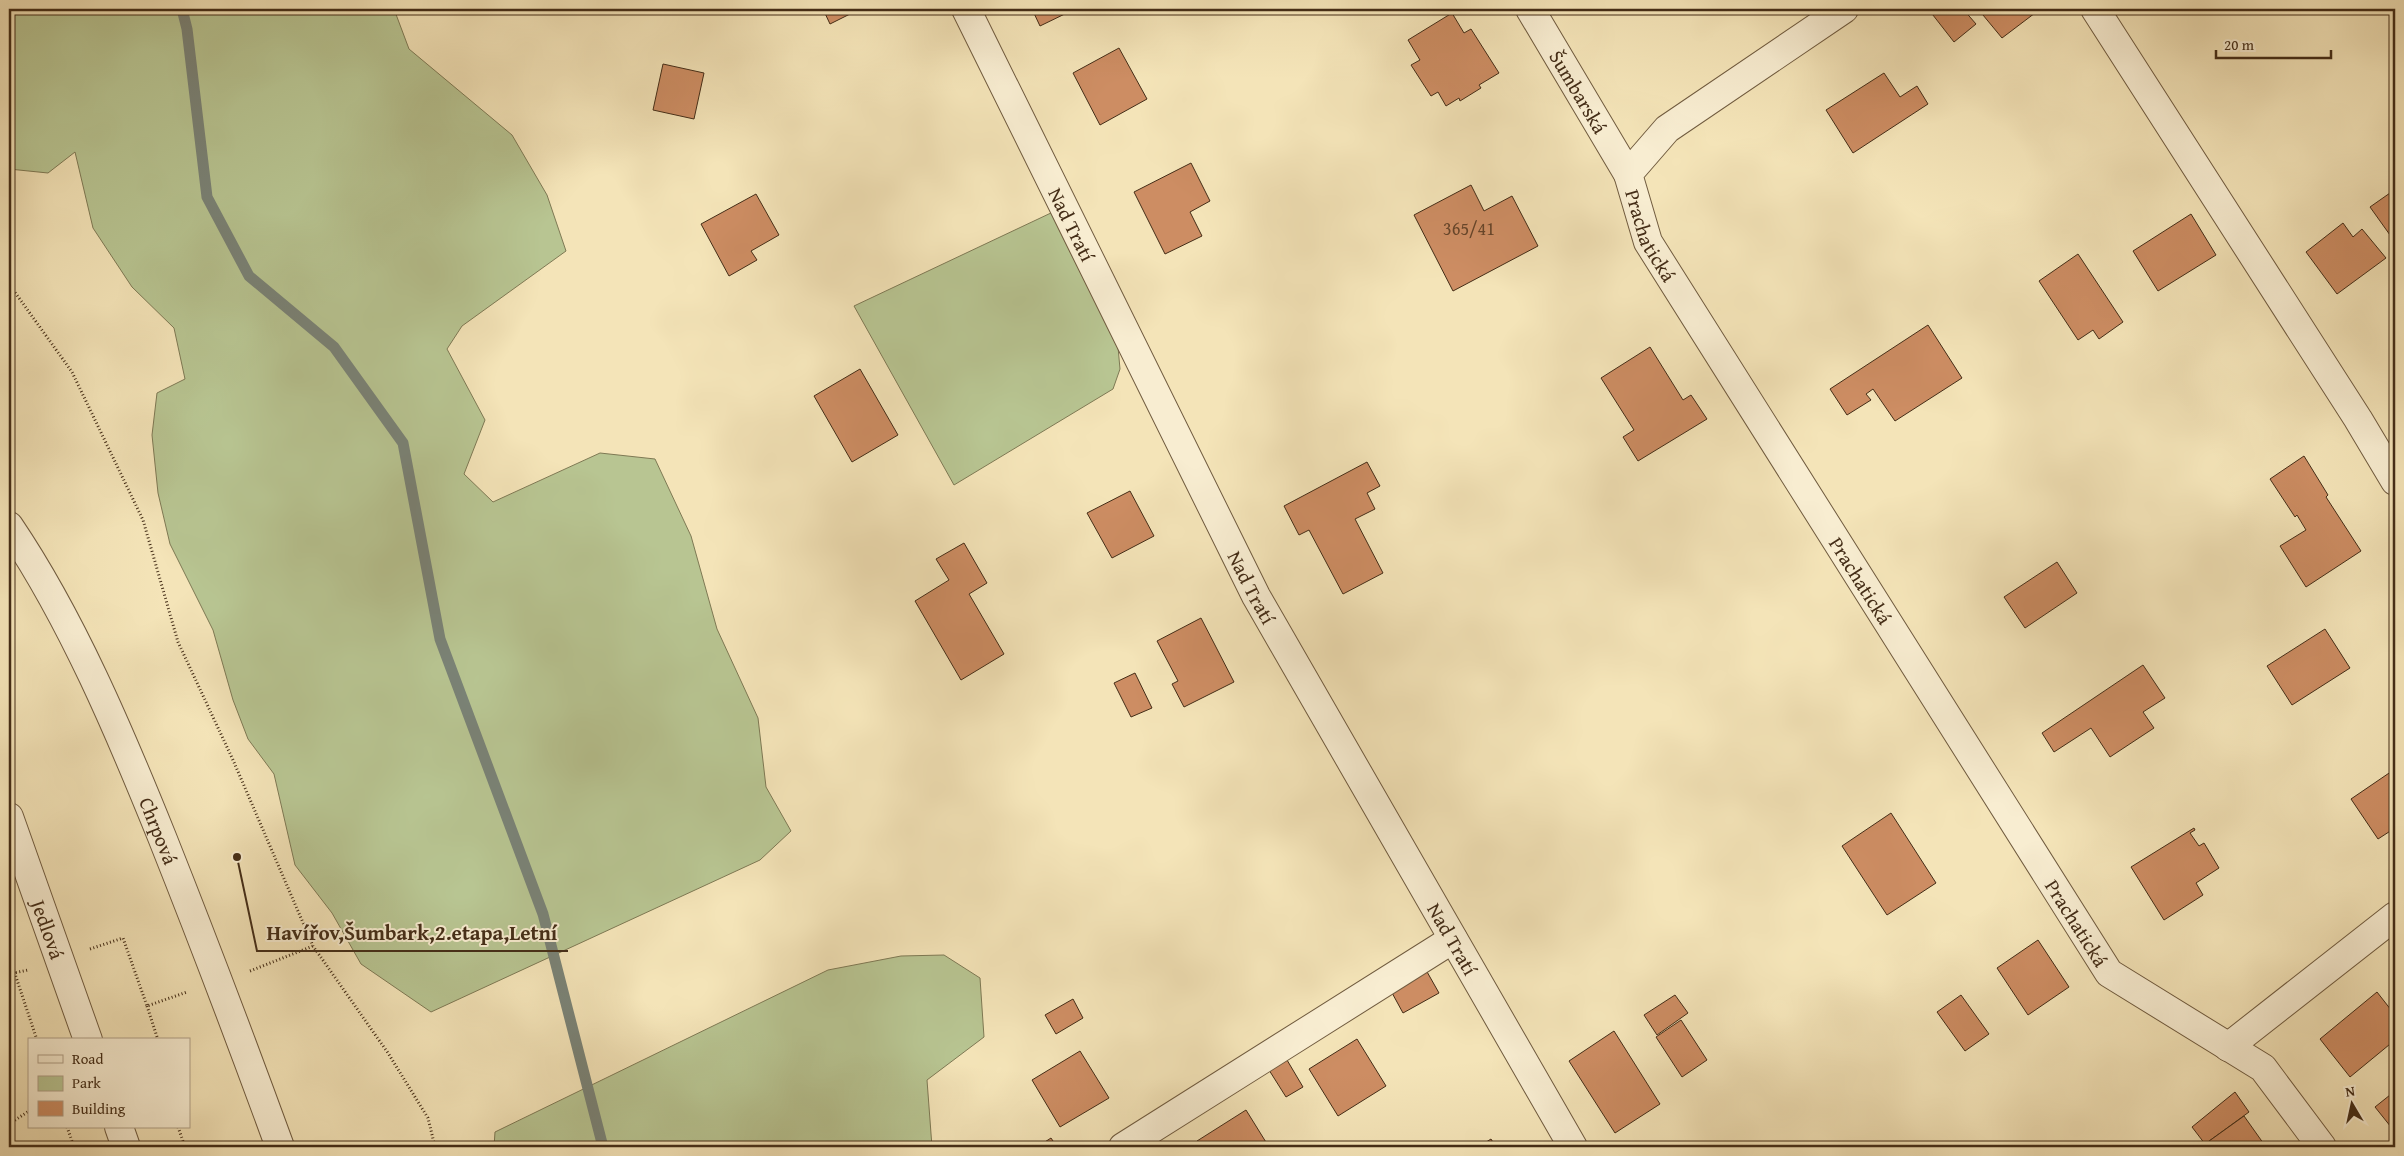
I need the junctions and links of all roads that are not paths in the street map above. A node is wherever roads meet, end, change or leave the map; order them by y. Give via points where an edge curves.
1 (966, 9) edge
2 (1530, 9) edge
3 (1844, 9) edge
4 (2095, 9) edge
5 (1628, 174) junction
6 (2395, 481) edge
7 (9, 526) edge
8 (9, 817) edge
9 (2395, 916) edge
10 (1453, 939) junction
11 (87, 1038) edge
12 (2228, 1046) junction
13 (119, 1128) edge
14 (126, 1147) edge
15 (280, 1147) edge
16 (1123, 1147) edge
17 (1573, 1147) edge
18 (2322, 1147) edge

1 - 10 street, Nad Tratí via 1256,596
2 - 5 street, Šumbarská
3 - 5 street, Prachatická via 1667,129
4 - 6 street
5 - 12 street, Prachatická via 1648,242 2109,973
7 - 15 street, Chrpová via 77,646 126,748 220,981
8 - 11 street, Jedlová
9 - 12 street
10 - 16 street
10 - 17 street, Nad Tratí
12 - 18 street, Prachatická via 2263,1068
13 - 14 street

